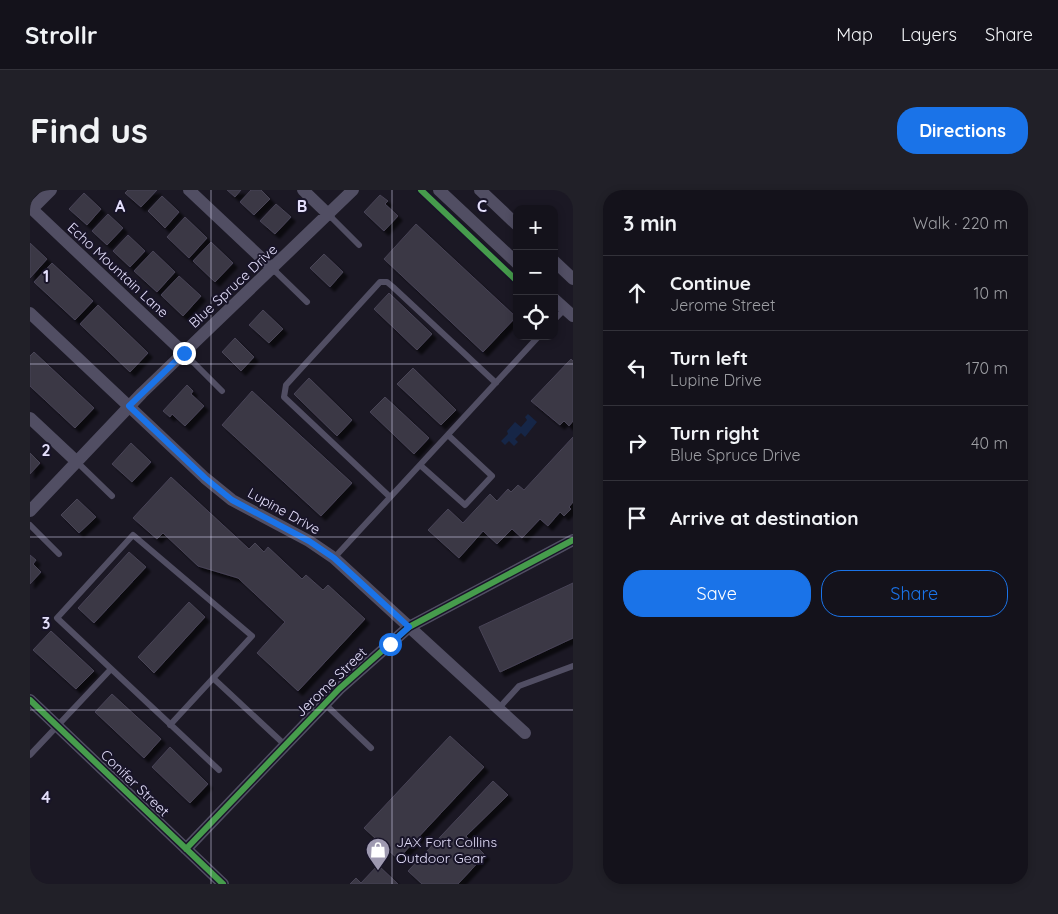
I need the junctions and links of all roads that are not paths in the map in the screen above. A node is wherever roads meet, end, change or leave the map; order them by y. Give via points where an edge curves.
1 (51, 190) edge
2 (189, 190) edge
3 (303, 190) edge
4 (353, 190) edge
5 (439, 190) edge
6 (480, 190) edge
7 (329, 215) junction
8 (513, 221) edge
9 (359, 245) dead end
10 (513, 259) edge
11 (558, 265) edge
12 (273, 269) junction
13 (573, 279) edge
14 (307, 302) dead end
15 (558, 303) edge
16 (30, 313) edge
17 (569, 313) edge
18 (535, 340) edge
19 (184, 353) junction
20 (496, 383) junction
21 (222, 391) dead end
22 (129, 406) junction
23 (30, 418) edge
24 (448, 435) junction
25 (76, 462) junction
26 (420, 465) junction
27 (112, 496) dead end
28 (390, 497) junction
29 (30, 511) edge
30 (30, 525) edge
31 (573, 540) edge
32 (59, 554) dead end
33 (334, 558) junction
34 (409, 627) junction
35 (573, 666) edge
36 (111, 669) junction
37 (213, 678) junction
38 (30, 700) edge
39 (325, 704) junction
40 (499, 708) junction
41 (170, 725) junction
42 (57, 726) junction
43 (525, 733) dead end
44 (285, 745) junction
45 (371, 748) dead end
46 (30, 755) edge
47 (218, 770) dead end
48 (186, 849) junction
49 (223, 884) edge

1 - 19 street, Echo Mountain Lane via 32,210
2 - 12 street
3 - 7 street
4 - 7 street, Blue Spruce Drive
5 - 10 street
6 - 8 street
7 - 9 lane
7 - 12 street, Blue Spruce Drive
11 - 13 street
12 - 14 lane
12 - 19 street, Blue Spruce Drive
15 - 17 street
16 - 22 street, Lupine Drive
18 - 20 lane
19 - 21 lane
19 - 22 street, Blue Spruce Drive
20 - 24 lane
20 - 28 lane via 393,287 387,282 380,282 283,390 284,397
22 - 25 street, Blue Spruce Drive
22 - 33 street, Lupine Drive via 232,500
23 - 25 street
24 - 26 lane
24 - 26 lane via 492,476 465,505
25 - 27 lane
25 - 29 street, Blue Spruce Drive
26 - 28 lane
28 - 33 lane
30 - 32 lane
31 - 34 street, Jerome Street
33 - 34 street, Lupine Drive
34 - 39 street, Jerome Street
34 - 40 street, Lupine Drive
35 - 40 lane via 519,686
36 - 37 lane via 57,618 133,535 252,636
36 - 41 lane
36 - 42 lane
37 - 41 lane
37 - 44 lane
38 - 42 street, Conifer Street
39 - 44 street, Jerome Street
39 - 45 lane
40 - 43 street, Lupine Drive
41 - 47 lane
42 - 46 lane
42 - 48 street, Conifer Street
44 - 48 street, Jerome Street
48 - 49 street, Conifer Street

